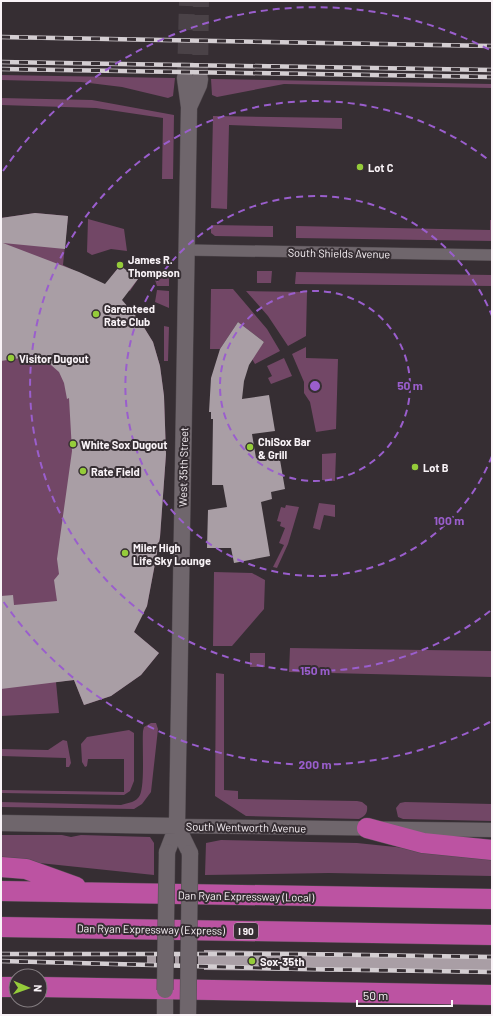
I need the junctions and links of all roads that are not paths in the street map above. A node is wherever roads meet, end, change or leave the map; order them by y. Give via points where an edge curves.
1 (192, 78) tunnel mouth
2 (187, 250) junction
3 (492, 255) edge
4 (1, 823) edge
5 (177, 826) junction
6 (367, 828) junction
7 (492, 830) edge
8 (492, 850) edge
9 (1, 867) edge
10 (1, 891) edge
11 (93, 893) junction
12 (492, 900) edge
13 (1, 927) edge
14 (492, 935) edge
15 (48, 988) edge
16 (492, 995) edge
17 (165, 1015) edge
18 (188, 1015) edge

1 - 2 main road, West 35th Street via 189,107
2 - 3 street, South Shields Avenue
2 - 5 main road, West 35th Street
4 - 5 main road, South Wentworth Avenue
5 - 6 street, South Wentworth Avenue
5 - 17 main road, West 35th Street, bridge via 167,852
5 - 18 main road, West 35th Street, bridge via 190,852
6 - 7 street, South Wentworth Avenue
6 - 8 highway via 424,843
9 - 11 highway via 26,870
10 - 11 highway, Dan Ryan Expressway (Local)
11 - 12 highway, Dan Ryan Expressway (Local)
13 - 14 highway, Dan Ryan Expressway (Express) / I 90
15 - 16 highway

